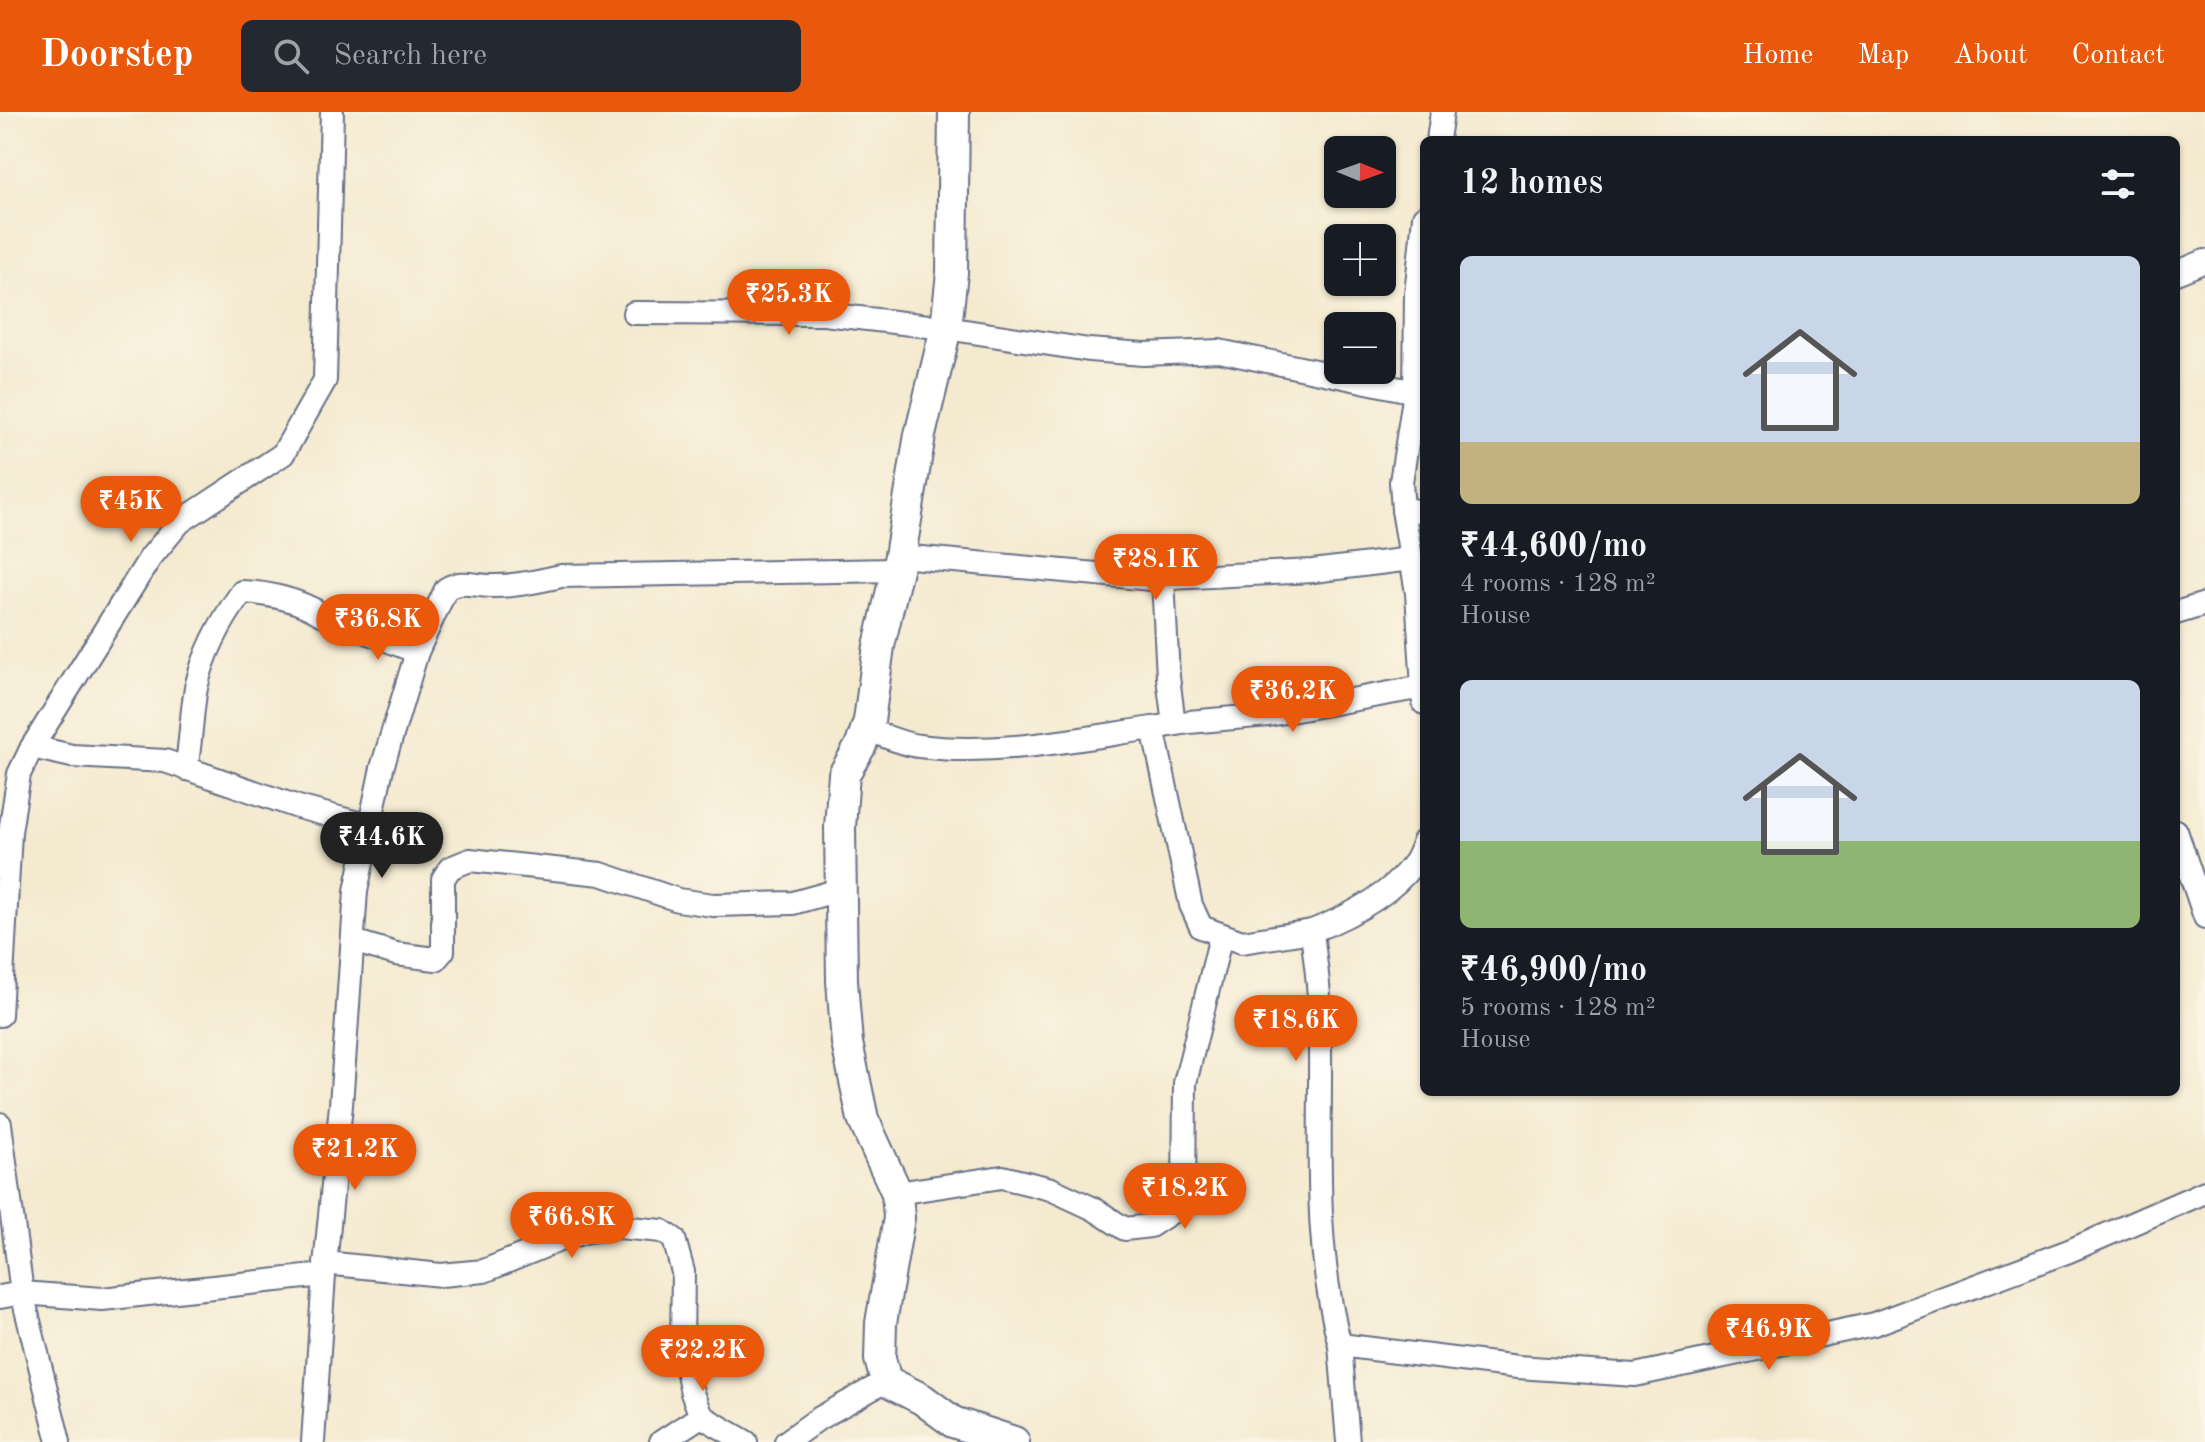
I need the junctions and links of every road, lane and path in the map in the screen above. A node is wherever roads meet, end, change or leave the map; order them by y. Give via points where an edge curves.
1 (332, 112) edge
2 (954, 112) edge
3 (1442, 112) edge
4 (1439, 136) edge
5 (1420, 256) edge
6 (2205, 261) edge
7 (2180, 271) edge
8 (634, 313) dead end
9 (946, 328) junction
10 (1415, 392) junction
11 (1414, 511) edge
12 (1411, 559) junction
13 (898, 563) junction
14 (1163, 579) junction
15 (2205, 604) edge
16 (2180, 612) edge
17 (1420, 640) edge
18 (417, 652) junction
19 (1420, 688) edge
20 (1163, 726) junction
21 (866, 729) junction
22 (32, 747) junction
23 (186, 769) junction
24 (369, 826) junction
25 (2180, 843) edge
26 (1420, 851) edge
27 (839, 890) junction
28 (2205, 917) edge
29 (1312, 931) junction
30 (1221, 936) junction
31 (353, 941) junction
32 (0, 1015) edge
33 (0, 1124) edge
34 (2205, 1192) edge
35 (897, 1193) junction
36 (325, 1269) junction
37 (11, 1295) edge
38 (1340, 1345) junction
39 (886, 1381) junction
40 (701, 1416) junction
41 (59, 1442) edge
42 (313, 1442) edge
43 (661, 1442) edge
44 (746, 1442) edge
45 (786, 1442) edge
46 (1014, 1442) edge
47 (1348, 1442) edge

1 - 22 street via 325,380 283,454 180,522 150,558
2 - 9 main road
3 - 4 street
5 - 10 street
6 - 7 street
8 - 9 street via 824,314
9 - 10 street via 1089,350 1219,351
9 - 13 main road via 920,435
10 - 11 street via 1401,482
11 - 12 street
12 - 14 street via 1367,567
12 - 17 street
13 - 14 street
13 - 18 street via 561,576 491,587 463,582 446,589
13 - 21 main road
14 - 20 street via 1168,677
15 - 16 street
18 - 23 street via 308,606 242,592 219,625 196,688
18 - 24 street
19 - 20 street via 1268,715
20 - 21 street via 962,750 915,746
20 - 30 street via 1191,905 1201,927
21 - 27 main road via 844,774
22 - 23 street via 72,756 165,761
22 - 32 street via 19,774 10,832
23 - 24 street
24 - 31 street
25 - 28 street
26 - 29 street via 1415,863 1386,891
27 - 31 street via 793,903 713,905 678,900 601,874 470,860 450,868 443,879 443,951 436,959
27 - 35 main road via 847,1043 863,1119
29 - 30 street via 1242,942
29 - 38 street via 1319,997 1319,1200 1324,1266
30 - 35 street via 1185,1083 1184,1199 1173,1211 1150,1226 1125,1229 1051,1189 1002,1177
31 - 36 street
33 - 37 street
34 - 38 street via 2069,1251 1874,1324 1635,1375
35 - 39 main road via 899,1218 881,1323 880,1359
36 - 37 street via 102,1299
36 - 40 street via 441,1275 484,1271 588,1231 662,1231 674,1239 683,1272 682,1344
36 - 42 street
37 - 41 street
38 - 47 street
39 - 45 street
39 - 46 main road via 953,1422
40 - 43 street
40 - 44 street

